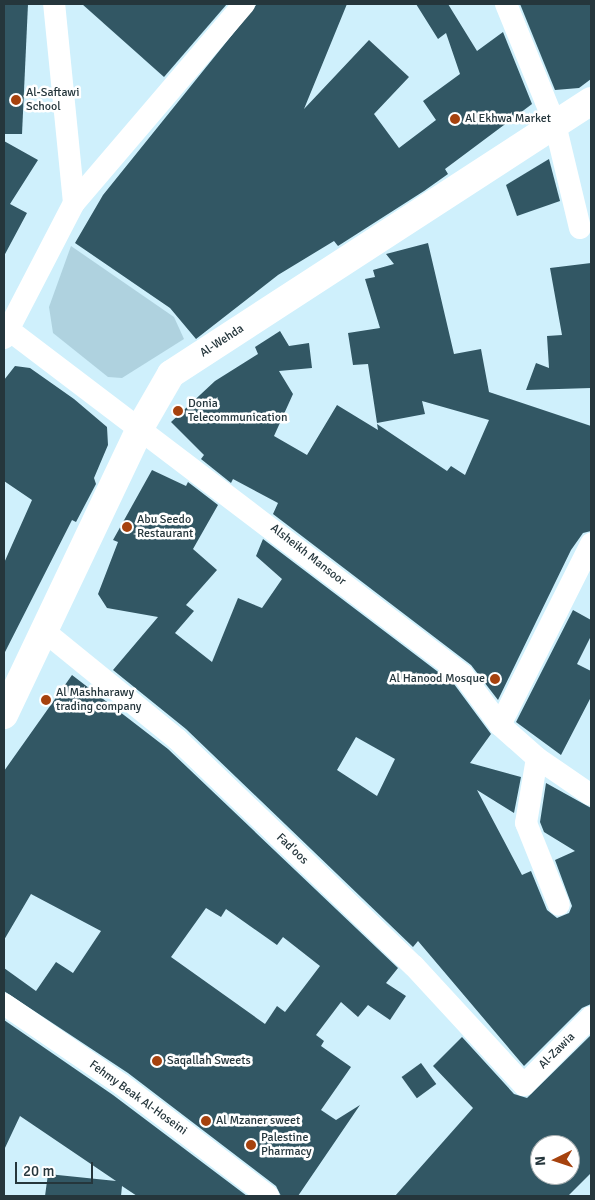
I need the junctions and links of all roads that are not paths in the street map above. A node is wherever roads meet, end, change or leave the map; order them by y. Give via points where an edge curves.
1 (54, 4) edge
2 (244, 4) edge
3 (506, 4) edge
4 (591, 101) edge
5 (555, 124) junction
6 (74, 203) junction
7 (580, 228) dead end
8 (6, 334) edge
9 (141, 426) junction
10 (591, 544) edge
11 (44, 631) junction
12 (4, 715) edge
13 (500, 725) junction
14 (537, 758) junction
15 (591, 795) edge
16 (559, 905) dead end
17 (4, 1004) edge
18 (591, 1016) edge
19 (524, 1085) joint
20 (268, 1196) edge

1 - 6 street
2 - 6 street
3 - 5 street
4 - 5 main road, Al-Wehda
5 - 7 street
5 - 9 main road, Al-Wehda via 171,374
6 - 8 street
8 - 9 street, Alsheikh Mansoor
9 - 11 main road, Al-Wehda
9 - 13 street, Alsheikh Mansoor via 463,675
10 - 13 street
11 - 12 main road, Al-Wehda
11 - 19 street, Fad'oos via 177,739 414,966
13 - 14 street, Alsheikh Mansoor
14 - 15 street, Alsheikh Mansoor
14 - 16 street via 526,823
17 - 20 street, Fehmy Beak Al-Hoseini via 121,1084
18 - 19 street, Al-Zawia

